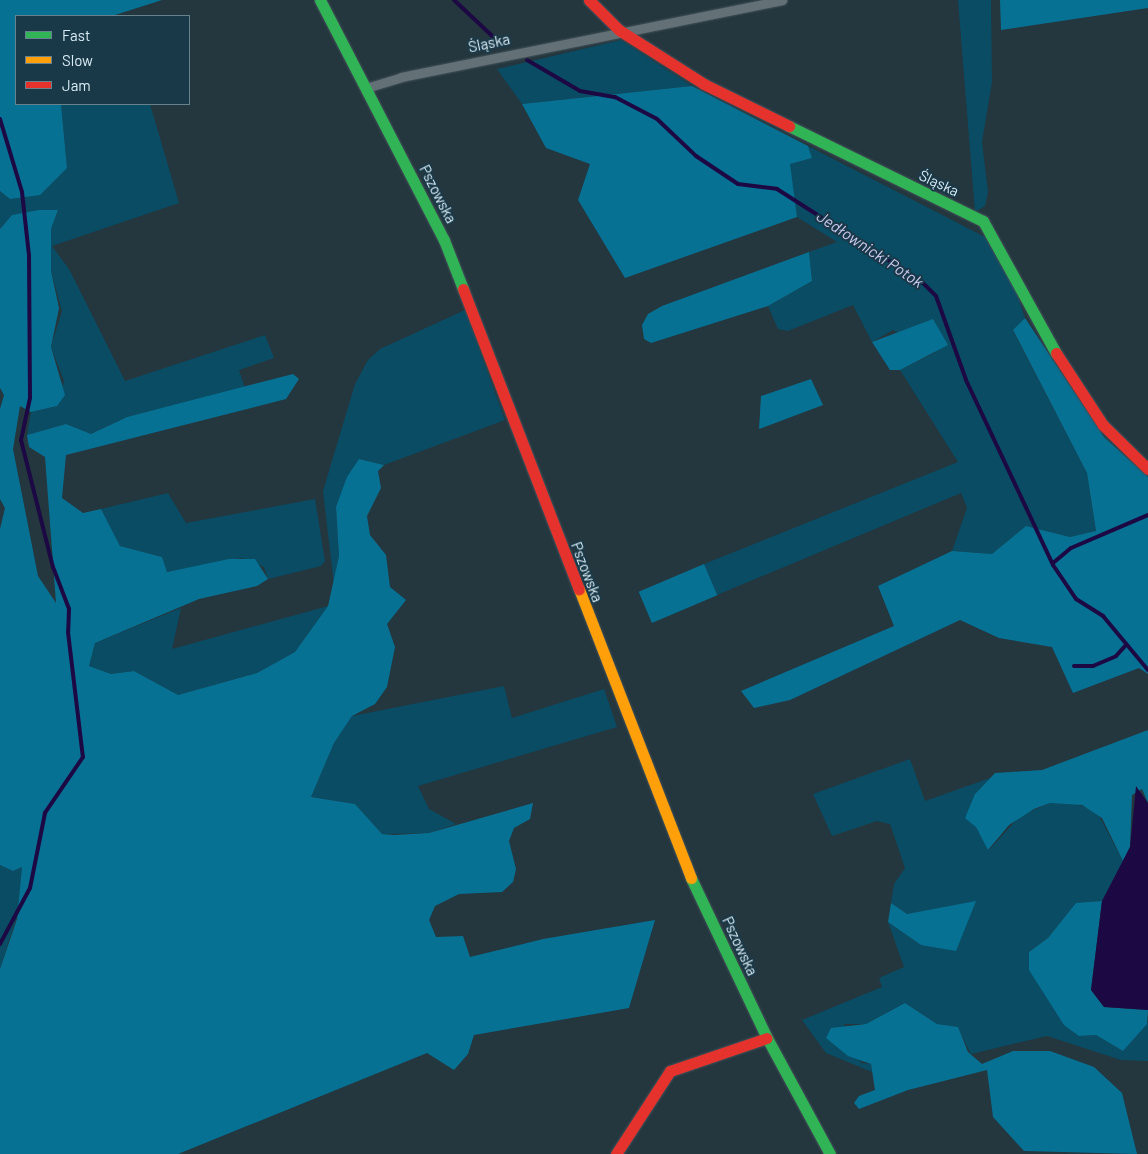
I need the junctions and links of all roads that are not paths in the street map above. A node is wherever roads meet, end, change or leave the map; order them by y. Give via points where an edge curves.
1 (320, 0) edge
2 (589, 0) edge
3 (782, 0) edge
4 (619, 30) junction
5 (366, 88) junction
6 (1148, 469) edge
7 (768, 1038) junction
8 (616, 1154) edge
9 (830, 1154) edge

1 - 5 main road, Pszowska
2 - 4 main road, Śląska
3 - 4 street
4 - 5 street, Śląska via 401,77
4 - 6 main road, Śląska via 713,88 983,220 1076,390 1103,425
5 - 7 main road, Pszowska via 444,240 686,866
7 - 8 main road via 670,1071
7 - 9 main road, Pszowska

